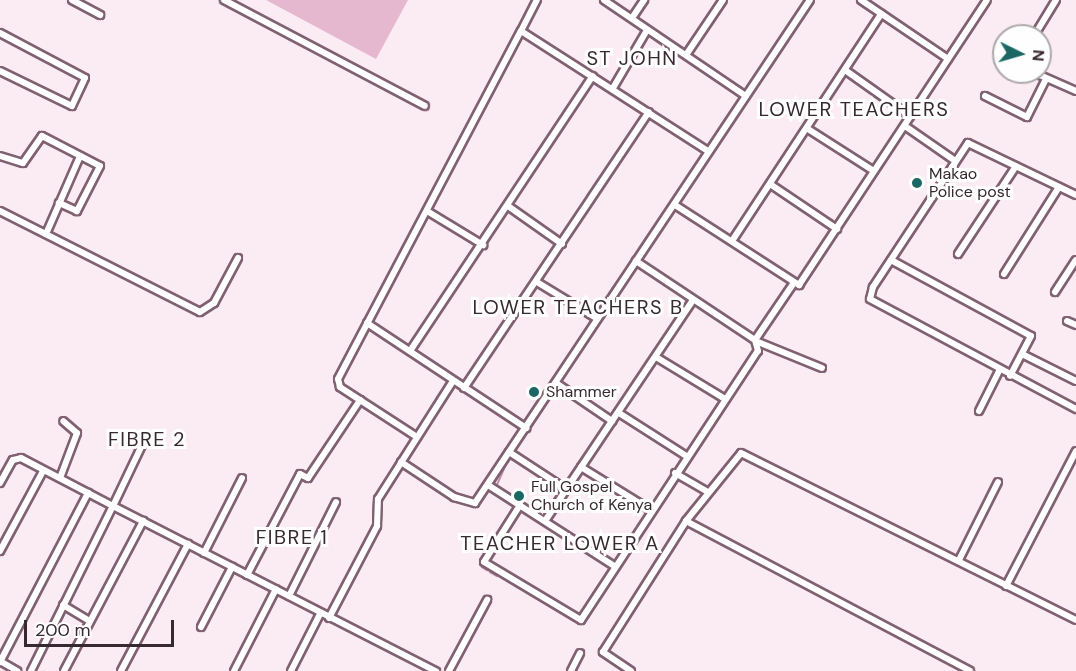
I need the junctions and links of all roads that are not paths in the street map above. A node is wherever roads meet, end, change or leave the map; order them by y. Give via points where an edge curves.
1 (72, 0) edge
2 (224, 0) edge
3 (537, 0) edge
4 (604, 0) edge
5 (644, 0) edge
6 (723, 0) edge
7 (810, 0) edge
8 (861, 0) edge
9 (1056, 0) edge
10 (985, 1) edge
11 (881, 14) junction
12 (100, 15) dead end
13 (632, 18) junction
14 (1041, 24) edge
15 (647, 30) junction
16 (521, 31) junction
17 (0, 33) edge
18 (686, 55) junction
19 (948, 59) junction
20 (0, 70) edge
21 (845, 70) junction
22 (593, 76) junction
23 (1052, 82) edge
24 (1044, 84) edge
25 (613, 88) junction
26 (1076, 92) edge
27 (747, 96) junction
28 (985, 96) dead end
29 (425, 106) dead end
30 (649, 112) junction
31 (910, 116) junction
32 (905, 126) junction
33 (808, 129) junction
34 (708, 150) junction
35 (0, 156) edge
36 (80, 156) junction
37 (954, 160) junction
38 (1016, 166) junction
39 (874, 171) junction
40 (770, 184) junction
41 (1059, 187) junction
42 (1076, 195) edge
43 (59, 203) junction
44 (675, 205) junction
45 (508, 206) junction
46 (0, 211) edge
47 (427, 211) junction
48 (837, 229) junction
49 (46, 234) junction
50 (732, 241) junction
51 (562, 244) junction
52 (483, 245) junction
53 (958, 254) dead end
54 (238, 258) dead end
55 (891, 260) junction
56 (1076, 260) edge
57 (636, 261) junction
58 (1004, 274) dead end
59 (537, 282) junction
60 (793, 284) junction
61 (1055, 292) dead end
62 (693, 300) junction
63 (596, 318) junction
64 (1067, 321) dead end
65 (367, 323) junction
66 (1076, 325) edge
67 (757, 341) junction
68 (410, 351) junction
69 (1024, 355) junction
70 (656, 357) junction
71 (822, 368) dead end
72 (999, 371) junction
73 (1011, 376) junction
74 (453, 381) junction
75 (1076, 381) edge
76 (556, 383) junction
77 (465, 388) junction
78 (725, 399) junction
79 (360, 400) junction
80 (1076, 409) edge
81 (979, 411) dead end
82 (619, 413) junction
83 (612, 421) junction
84 (63, 422) dead end
85 (526, 428) junction
86 (417, 436) junction
87 (144, 441) dead end
88 (1076, 451) edge
89 (510, 452) junction
90 (686, 455) junction
91 (401, 462) junction
92 (581, 467) junction
93 (3, 469) edge
94 (43, 471) junction
95 (675, 473) junction
96 (60, 478) junction
97 (242, 478) dead end
98 (998, 482) dead end
99 (0, 483) edge
100 (488, 485) junction
101 (567, 490) junction
102 (708, 492) junction
103 (88, 493) junction
104 (336, 502) dead end
105 (113, 506) junction
106 (520, 506) junction
107 (649, 509) junction
108 (545, 520) junction
109 (143, 521) junction
110 (687, 521) junction
111 (188, 544) junction
112 (0, 551) edge
113 (204, 553) junction
114 (959, 560) junction
115 (614, 566) junction
116 (232, 567) junction
117 (247, 575) junction
118 (1006, 586) junction
119 (276, 589) junction
120 (289, 596) junction
121 (487, 600) dead end
122 (63, 605) junction
123 (320, 614) junction
124 (329, 618) junction
125 (1076, 620) edge
126 (90, 621) junction
127 (201, 627) dead end
128 (580, 653) dead end
129 (0, 661) edge
130 (17, 671) edge
131 (31, 671) edge
132 (64, 671) edge
133 (121, 671) edge
134 (234, 671) edge
135 (291, 671) edge
136 (436, 671) edge
137 (449, 671) edge
138 (571, 671) edge
139 (631, 671) edge
140 (970, 671) edge

1 - 12 street
2 - 29 street
3 - 16 street
4 - 13 street
5 - 13 street
6 - 18 street
7 - 27 street
8 - 11 street
9 - 14 street
10 - 19 street
11 - 19 street
11 - 21 street
13 - 15 street
15 - 18 street
15 - 25 street
16 - 22 street
16 - 47 street
17 - 20 street via 85,78 72,106
18 - 27 street
19 - 31 street
21 - 31 street
21 - 33 street
22 - 25 street
22 - 45 street
23 - 26 street
24 - 28 street via 1027,117
25 - 30 street
27 - 34 street
30 - 34 street
30 - 51 street
31 - 32 street
32 - 37 street
32 - 39 street
33 - 39 street
33 - 40 street
34 - 44 street
35 - 36 street via 23,163 42,136
36 - 43 street
36 - 43 street via 100,166 77,211
37 - 38 street via 964,147 976,143
37 - 55 street
38 - 41 street
38 - 53 street
39 - 48 street
40 - 48 street
40 - 50 street
41 - 42 street
41 - 58 street
43 - 49 street
44 - 50 street
44 - 57 street
45 - 51 street
45 - 52 street
46 - 49 street
47 - 52 street
47 - 65 street
48 - 60 street via 801,284
49 - 54 street via 200,312 214,303
50 - 60 street
51 - 59 street
52 - 68 street
55 - 69 street via 1025,331 1031,336
55 - 72 street via 873,287 874,304
56 - 61 street
57 - 62 street
57 - 63 street
59 - 63 street
59 - 77 street
60 - 67 street
62 - 67 street
62 - 70 street
63 - 76 street
64 - 66 street
65 - 68 street
65 - 79 street via 337,382
67 - 71 street
67 - 78 street via 758,351
68 - 74 street
69 - 73 street
69 - 75 street
70 - 78 street
70 - 82 street
72 - 73 street
72 - 81 street
73 - 80 street
74 - 77 street
74 - 86 street
76 - 83 street
76 - 85 street
77 - 85 street
78 - 90 street
79 - 86 street
79 - 117 street via 308,478 300,474
82 - 83 street
82 - 90 street
83 - 92 street
84 - 96 street via 77,433
85 - 89 street
86 - 91 street
87 - 105 street
88 - 118 street
89 - 100 street
89 - 101 street
90 - 95 street
91 - 100 street via 465,503 475,503
91 - 124 street via 376,504 376,526
92 - 101 street
92 - 107 street
93 - 94 street via 16,457
93 - 99 street
94 - 96 street
94 - 112 street
95 - 102 street
95 - 107 street
96 - 103 street
97 - 113 street
98 - 114 street
100 - 106 street
101 - 108 street
102 - 110 street
102 - 114 street via 744,453
103 - 105 street
103 - 129 street
104 - 120 street
105 - 109 street
105 - 122 street
106 - 108 street
106 - 115 street via 485,559 492,568 577,621
107 - 115 street
108 - 115 street
109 - 111 street
109 - 126 street
110 - 139 street via 603,652
110 - 140 street
111 - 113 street
111 - 133 street
113 - 116 street
114 - 118 street
116 - 117 street
116 - 127 street
117 - 119 street
118 - 125 street
119 - 120 street
119 - 134 street
120 - 123 street
121 - 137 street
122 - 126 street
122 - 131 street
123 - 124 street
123 - 135 street
124 - 136 street
126 - 132 street
128 - 138 street
129 - 130 street

